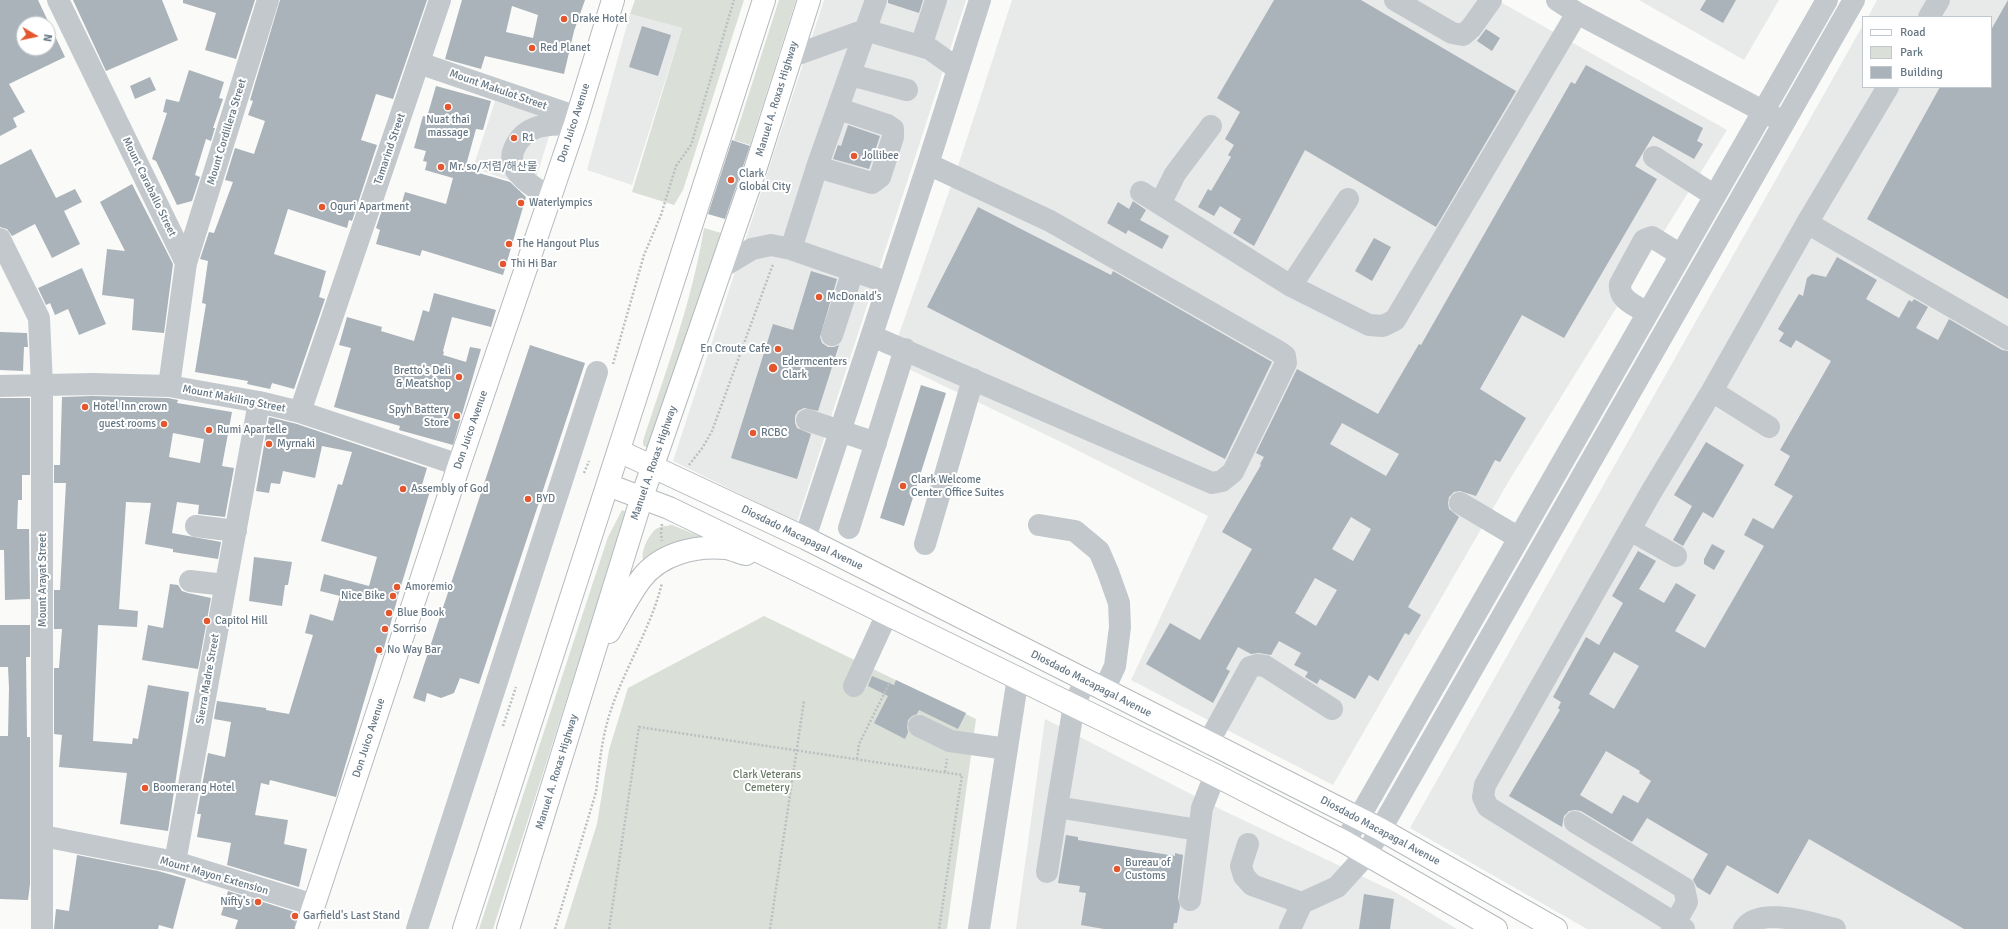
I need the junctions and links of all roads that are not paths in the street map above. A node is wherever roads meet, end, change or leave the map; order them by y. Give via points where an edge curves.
1 (58, 0) edge
2 (268, 0) edge
3 (440, 0) edge
4 (614, 0) edge
5 (764, 0) edge
6 (809, 0) edge
7 (876, 0) edge
8 (936, 0) edge
9 (980, 0) edge
10 (1395, 0) edge
11 (1491, 0) edge
12 (1557, 0) edge
13 (1827, 0) edge
14 (1854, 0) edge
15 (1939, 0) edge
16 (1577, 13) junction
17 (1930, 16) edge
18 (866, 30) junction
19 (921, 46) junction
20 (790, 57) junction
21 (420, 63) junction
22 (958, 69) junction
23 (851, 75) junction
24 (1887, 88) edge
25 (907, 90) dead end
26 (839, 109) junction
27 (1764, 111) junction
28 (576, 121) junction
29 (1784, 123) junction
30 (1211, 126) dead end
31 (1654, 157) dead end
32 (928, 164) junction
33 (818, 167) junction
34 (1141, 192) dead end
35 (1715, 196) junction
36 (550, 197) junction
37 (1348, 199) dead end
38 (1160, 204) junction
39 (1807, 222) junction
40 (0, 239) edge
41 (791, 249) junction
42 (1681, 255) junction
43 (186, 264) junction
44 (722, 267) junction
45 (853, 271) junction
46 (889, 283) junction
47 (1291, 286) junction
48 (1648, 313) junction
49 (832, 335) dead end
50 (872, 336) junction
51 (2008, 339) edge
52 (905, 349) junction
53 (605, 370) road end
54 (974, 379) junction
55 (0, 386) edge
56 (42, 386) junction
57 (169, 386) junction
58 (1712, 391) junction
59 (258, 402) junction
60 (300, 412) junction
61 (808, 420) dead end
62 (1769, 427) dead end
63 (840, 431) junction
64 (876, 443) junction
65 (619, 451) junction
66 (460, 465) junction
67 (653, 466) junction
68 (608, 485) junction
69 (642, 497) junction
70 (1460, 503) dead end
71 (1039, 524) dead end
72 (196, 526) dead end
73 (849, 528) dead end
74 (1630, 530) junction
75 (236, 531) junction
76 (805, 538) junction
77 (1519, 538) junction
78 (925, 544) dead end
79 (1676, 556) dead end
80 (798, 570) junction
81 (190, 581) dead end
82 (226, 585) junction
83 (887, 614) junction
84 (594, 656) junction
85 (1018, 677) junction
86 (1085, 681) junction
87 (854, 686) dead end
88 (1104, 690) junction
89 (1074, 705) junction
90 (1332, 709) dead end
91 (919, 726) dead end
92 (1208, 743) junction
93 (1007, 749) junction
94 (1215, 775) junction
95 (1057, 807) junction
96 (1359, 819) junction
97 (1575, 822) dead end
98 (1380, 829) junction
99 (1198, 830) junction
100 (43, 836) junction
101 (1345, 842) junction
102 (1248, 844) dead end
103 (1366, 854) junction
104 (175, 862) junction
105 (1047, 872) dead end
106 (1190, 900) dead end
107 (1302, 903) junction
108 (314, 905) junction
109 (1677, 927) edge
110 (420, 928) edge
111 (42, 929) edge
112 (306, 929) edge
113 (464, 929) edge
114 (508, 929) edge
115 (979, 929) edge
116 (1290, 929) edge
117 (1496, 929) edge
118 (1556, 929) edge
119 (1744, 929) edge
120 (1835, 929) edge

1 - 43 street, Mount Caraballo Street
2 - 43 street, Mount Cordillera Street
3 - 21 street, Tamarind Street
4 - 28 main road, Don Juico Avenue
5 - 65 main road
6 - 20 main road, Manuel A. Roxas Highway
7 - 18 street
8 - 19 street
9 - 22 street
10 - 11 street via 1452,33 1463,34 1471,28
12 - 16 street
13 - 27 street
14 - 29 street
15 - 17 street
16 - 27 street
16 - 47 street via 1395,320 1382,326 1369,325
18 - 19 street
18 - 20 street
18 - 23 street
19 - 22 street via 930,49
20 - 44 main road, Manuel A. Roxas Highway
21 - 28 street, Mount Makulot Street
21 - 60 street, Tamarind Street
22 - 32 street
23 - 25 street
23 - 26 street
24 - 39 street
26 - 33 street
26 - 33 street via 893,129 893,137 880,177 872,183
27 - 29 street
27 - 35 street
28 - 36 main road, Don Juico Avenue
28 - 36 street via 538,126 518,139 512,154 518,174
29 - 98 street
30 - 38 street via 1175,174
31 - 35 street
32 - 46 street
32 - 54 street via 1050,222 1278,351 1285,356 1286,363 1233,472 1222,481 1212,483
33 - 41 street
34 - 38 street
35 - 42 street
36 - 66 main road, Don Juico Avenue
37 - 47 street
38 - 47 street
39 - 51 street
39 - 58 street
40 - 56 street, Mount Arayat Street via 39,318
41 - 44 street via 771,245 759,246
41 - 45 street
42 - 48 street
42 - 48 street via 1652,237 1644,240 1619,290 1622,296
43 - 57 street
44 - 67 main road, Manuel A. Roxas Highway
45 - 46 street
45 - 49 street
46 - 50 street
48 - 77 street
50 - 52 street
50 - 63 street
52 - 54 street
52 - 64 street
53 - 110 street
54 - 78 street
55 - 56 street, Mount Makiling Street
56 - 57 street, Mount Makiling Street
56 - 100 street, Mount Arayat Street
57 - 59 street, Mount Makiling Street
58 - 62 street
58 - 74 street
59 - 60 street, Mount Makiling Street
59 - 75 street, Sierra Madre Street
60 - 66 street, Mount Makiling Street
61 - 63 street
63 - 64 street
63 - 76 street
64 - 73 street
65 - 67 main road, Diosdado Macapagal Avenue
65 - 68 main road
66 - 108 main road, Don Juico Avenue
67 - 69 main road, Manuel A. Roxas Highway
67 - 76 main road, Diosdado Macapagal Avenue
68 - 69 main road
68 - 113 main road
69 - 80 main road
69 - 84 main road, Manuel A. Roxas Highway
70 - 77 street
71 - 88 street via 1075,531 1099,551 1108,572 1119,603 1120,627 1115,666
72 - 75 street
74 - 79 street
74 - 109 street via 1486,785 1483,797 1488,807
75 - 82 street, Sierra Madre Street
76 - 86 main road, Diosdado Macapagal Avenue
77 - 96 street
80 - 83 main road
80 - 84 main road via 726,548 693,549 673,555 654,565 640,580
81 - 82 street
82 - 104 street, Sierra Madre Street
83 - 85 main road
83 - 87 street
84 - 114 main road, Manuel A. Roxas Highway
85 - 89 main road
85 - 93 street
86 - 88 main road, Diosdado Macapagal Avenue
86 - 89 street
88 - 92 main road, Diosdado Macapagal Avenue
89 - 94 main road
89 - 95 street
90 - 92 street via 1265,666 1257,664 1250,667
91 - 93 street via 950,741
92 - 96 main road, Diosdado Macapagal Avenue
93 - 115 street
94 - 99 street via 1202,808
94 - 101 main road
95 - 99 street
95 - 105 street
96 - 98 main road, Diosdado Macapagal Avenue
96 - 101 street
97 - 109 street via 1684,888 1687,902
98 - 103 street
98 - 118 main road, Diosdado Macapagal Avenue
99 - 106 street
100 - 104 street, Mount Mayon Extension
100 - 111 street, Mount Arayat Street
101 - 103 main road
102 - 107 street via 1241,866 1244,876 1252,885
103 - 107 street via 1337,887
103 - 117 main road
104 - 108 street, Mount Mayon Extension
107 - 116 street
108 - 112 main road, Don Juico Avenue
119 - 120 street via 1765,916 1782,917

